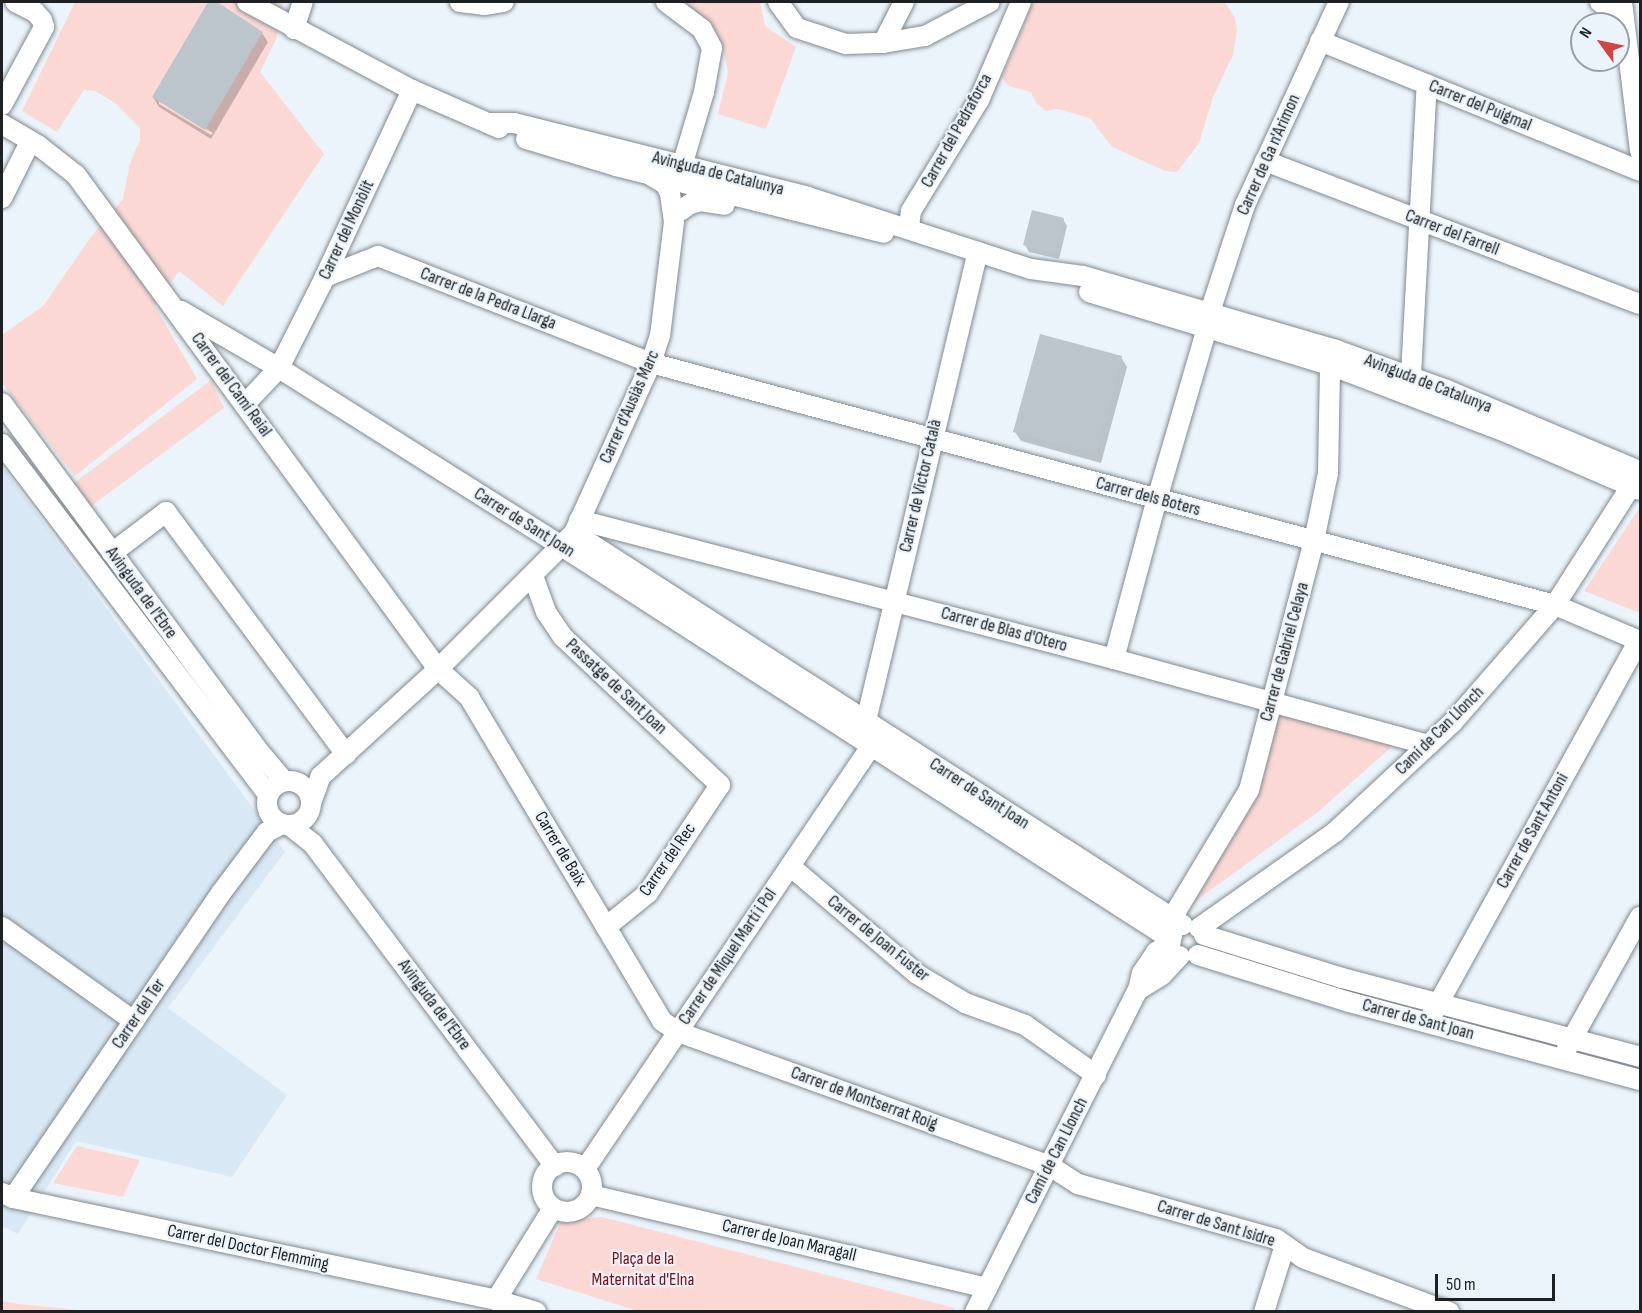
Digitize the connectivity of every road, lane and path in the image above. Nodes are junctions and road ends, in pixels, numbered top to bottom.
1 (15, 2) edge
2 (247, 2) edge
3 (303, 2) edge
4 (460, 2) edge
5 (504, 2) edge
6 (666, 2) edge
7 (778, 2) edge
8 (904, 2) edge
9 (990, 2) edge
10 (1021, 2) edge
11 (1338, 2) edge
12 (1600, 2) edge
13 (1623, 10) edge
14 (294, 29) junction
15 (1320, 41) junction
16 (883, 43) junction
17 (1427, 84) junction
18 (412, 90) junction
19 (2, 105) edge
20 (489, 123) junction
21 (2, 124) edge
22 (30, 142) junction
23 (1641, 151) edge
24 (1265, 161) junction
25 (1641, 171) edge
26 (682, 174) junction
27 (650, 175) junction
28 (2, 198) edge
29 (750, 200) junction
30 (812, 215) junction
31 (677, 216) junction
32 (1419, 221) junction
33 (909, 227) junction
34 (943, 241) junction
35 (978, 252) junction
36 (1031, 269) junction
37 (325, 277) junction
38 (1641, 303) edge
39 (173, 307) junction
40 (1209, 320) junction
41 (651, 363) junction
42 (1330, 365) junction
43 (279, 368) junction
44 (1411, 375) junction
45 (2, 403) edge
46 (245, 405) junction
47 (932, 439) junction
48 (2, 444) edge
49 (1638, 482) edge
50 (1157, 499) junction
51 (572, 533) junction
52 (1314, 541) junction
53 (112, 553) junction
54 (532, 576) junction
55 (894, 601) junction
56 (1555, 605) junction
57 (1640, 641) edge
58 (1114, 659) junction
59 (438, 669) junction
60 (1271, 704) junction
61 (866, 721) junction
62 (872, 745) junction
63 (1428, 746) junction
64 (346, 754) junction
65 (321, 776) junction
66 (290, 782) junction
67 (720, 785) joint
68 (268, 795) junction
69 (309, 810) junction
70 (277, 824) junction
71 (314, 844) junction
72 (790, 866) junction
73 (1641, 917) edge
74 (2, 927) edge
75 (606, 927) junction
76 (1185, 937) junction
77 (1438, 1004) junction
78 (134, 1021) junction
79 (1427, 1023) junction
80 (678, 1032) junction
81 (1572, 1039) junction
82 (1641, 1057) edge
83 (1560, 1059) junction
84 (1096, 1076) junction
85 (1641, 1080) edge
86 (555, 1166) junction
87 (1050, 1166) junction
88 (585, 1169) junction
89 (591, 1194) junction
90 (7, 1196) edge
91 (553, 1208) junction
92 (1285, 1245) junction
93 (987, 1288) junction
94 (496, 1300) junction
95 (537, 1311) edge
96 (975, 1311) edge
97 (1264, 1311) edge
98 (1449, 1311) edge

1 - 19 street
2 - 14 street, Avinguda de Catalunya
3 - 14 street
4 - 5 street
6 - 26 street
7 - 16 street
8 - 16 street
9 - 16 street
10 - 33 street, Carrer del Pedraforca
11 - 15 street, Carrer de Ga n'Arimon
12 - 13 street
13 - 23 street
14 - 18 street, Avinguda de Catalunya
15 - 17 street, Carrer del Puigmal
15 - 24 street, Carrer de Ga n'Arimon
17 - 25 street, Carrer del Puigmal
17 - 32 street
18 - 20 street, Avinguda de Catalunya
18 - 37 street, Carrer del Monòlit
20 - 26 street, Avinguda de Catalunya
20 - 27 street, Avinguda de Catalunya
21 - 22 street, Carrer del Camí Reial
22 - 28 street
22 - 39 street, Carrer del Camí Reial
24 - 32 street, Carrer del Farrell
24 - 40 street, Carrer de Ga n'Arimon
26 - 27 street, Avinguda de Catalunya
26 - 29 street, Avinguda de Catalunya
26 - 30 street
26 - 31 street
26 - 33 street, Avinguda de Catalunya
27 - 31 street
29 - 30 street, Avinguda de Catalunya
29 - 31 street
30 - 34 street, Avinguda de Catalunya
31 - 41 street, Carrer d'Ausiàs Marc
32 - 38 street, Carrer del Farrell
32 - 44 street
33 - 34 street, Avinguda de Catalunya
34 - 35 street, Avinguda de Catalunya
35 - 36 street, Avinguda de Catalunya
35 - 47 street, Carrer de Victor Català
36 - 40 street, Avinguda de Catalunya
36 - 40 street, Avinguda de Catalunya
37 - 41 street, Carrer de la Pedra Llarga
37 - 43 street, Carrer del Monòlit
39 - 43 street, Carrer de Sant Joan
39 - 46 street, Carrer del Camí Reial
40 - 42 street, Avinguda de Catalunya
40 - 44 street, Avinguda de Catalunya
40 - 50 street, Carrer de Ga n'Arimon
41 - 47 street, Carrer dels Boters
41 - 51 street, Carrer d'Ausiàs Marc
42 - 49 street, Avinguda de Catalunya
42 - 52 street, Carrer de Gabriel Celaya
43 - 46 street, Carrer del Monòlit
43 - 51 street, Carrer de Sant Joan
44 - 49 street, Avinguda de Catalunya
45 - 53 street, Avinguda de l'Ebre
46 - 59 street, Carrer del Camí Reial
47 - 50 street, Carrer dels Boters
47 - 55 street, Carrer de Victor Català
48 - 68 street, Avinguda de l'Ebre
49 - 56 street, Camí de Can Llonch
50 - 52 street, Carrer dels Boters
50 - 58 street, Carrer de Ga n'Arimon
51 - 54 street
51 - 55 street, Carrer de Blas d'Otero
51 - 61 street, Carrer de Sant Joan
51 - 62 street, Carrer de Sant Joan
52 - 56 street, Carrer dels Boters
52 - 60 street, Carrer de Gabriel Celaya
53 - 64 street
53 - 66 street, Avinguda de l'Ebre
54 - 59 street
54 - 67 street, Passatge de Sant Joan
55 - 58 street, Carrer de Blas d'Otero
55 - 61 street, Carrer de Victor Català
56 - 57 street, Carrer dels Boters
56 - 63 street, Camí de Can Llonch
57 - 77 street, Carrer de Sant Antoni
58 - 60 street, Carrer de Blas d'Otero
59 - 64 street
59 - 75 street, Carrer de Baix
60 - 63 street, Carrer de Blas d'Otero
60 - 76 street, Carrer de Gabriel Celaya
61 - 62 street
61 - 76 street, Carrer de Sant Joan
62 - 72 street, Carrer de Miquel Martí i Pol
62 - 76 street, Carrer de Sant Joan
63 - 76 street, Camí de Can Llonch
64 - 65 street
65 - 66 street
65 - 69 street
66 - 68 street
66 - 69 street, Avinguda de l'Ebre
67 - 75 street, Carrer del Rec
68 - 70 street
69 - 70 street
69 - 71 street, Avinguda de l'Ebre
70 - 71 street, Avinguda de l'Ebre
70 - 78 street, Carrer del Ter
71 - 86 street, Avinguda de l'Ebre
72 - 80 street, Carrer de Miquel Martí i Pol
72 - 84 street, Carrer de Joan Fuster
73 - 81 street
74 - 78 street
75 - 80 street, Carrer de Baix
76 - 77 street, Carrer de Sant Joan
76 - 79 street, Carrer de Sant Joan
76 - 84 street, Camí de Can Llonch
77 - 79 street, Carrer de Sant Antoni
77 - 81 street, Carrer de Sant Joan
78 - 90 street, Carrer del Ter
79 - 83 street, Carrer de Sant Joan
80 - 87 street, Carrer de Montserrat Roig
80 - 88 street, Carrer de Miquel Martí i Pol
81 - 82 street, Carrer de Sant Joan
81 - 83 street
83 - 85 street, Carrer de Sant Joan
84 - 87 street, Camí de Can Llonch
86 - 88 street
86 - 91 street
87 - 92 street, Carrer de Sant Isidre
87 - 93 street, Camí de Can Llonch
88 - 89 street
89 - 91 street
89 - 93 street, Carrer de Joan Maragall
90 - 94 street, Carrer del Doctor Flemming
91 - 94 street
92 - 97 street
92 - 98 street, Carrer de Sant Isidre
93 - 96 street, Camí de Can Llonch
94 - 95 street, Carrer del Doctor Flemming

